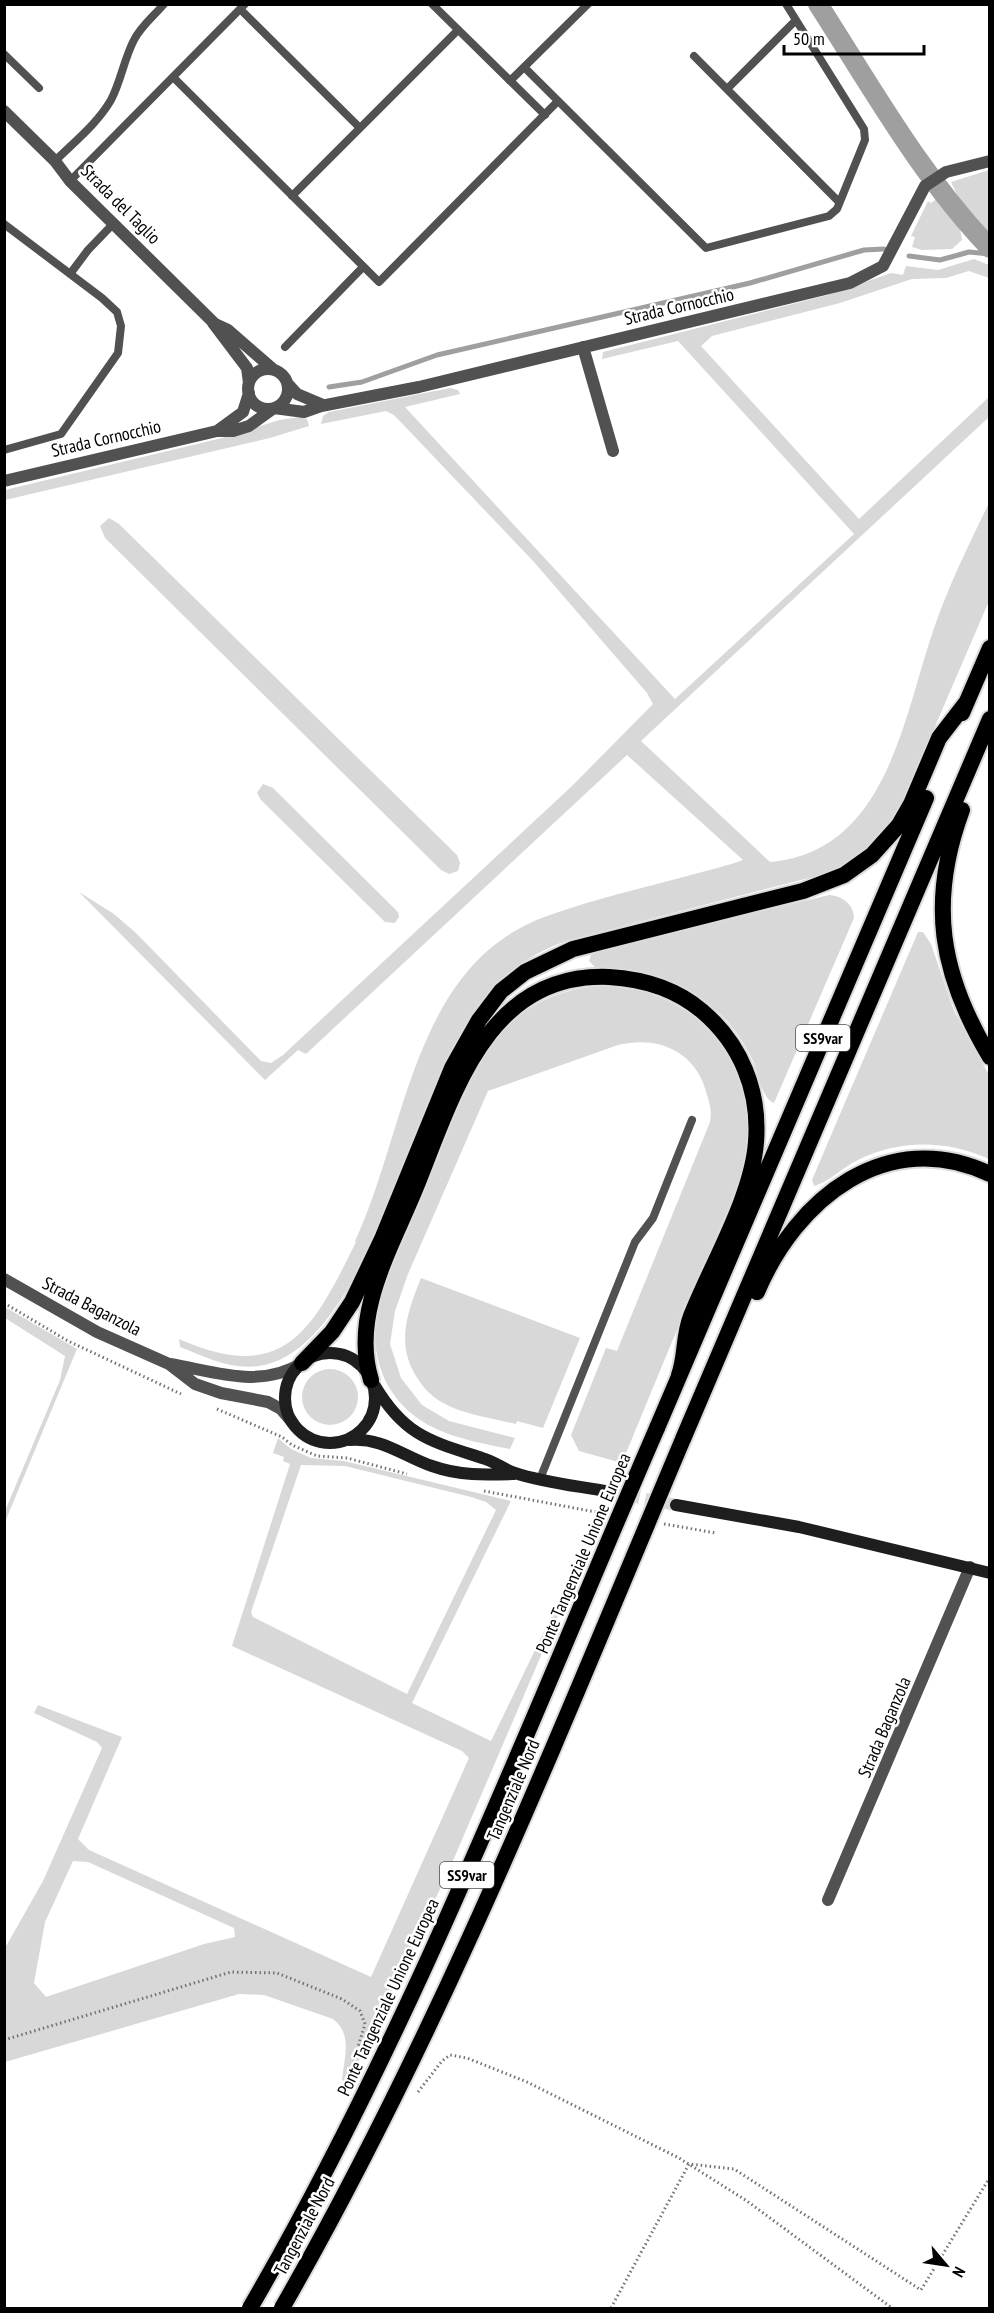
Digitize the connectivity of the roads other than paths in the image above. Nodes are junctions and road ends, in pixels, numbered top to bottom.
1 (164, 4) edge
2 (432, 4) edge
3 (588, 4) edge
4 (786, 4) edge
5 (243, 7) edge
6 (796, 20) junction
7 (458, 30) junction
8 (4, 54) edge
9 (694, 56) dead end
10 (524, 68) junction
11 (173, 77) junction
12 (510, 81) junction
13 (39, 88) dead end
14 (726, 89) junction
15 (558, 101) junction
16 (4, 111) edge
17 (544, 115) junction
18 (360, 128) junction
19 (55, 161) junction
20 (990, 161) edge
21 (70, 181) junction
22 (292, 196) junction
23 (839, 202) junction
24 (4, 224) edge
25 (114, 224) junction
26 (363, 267) junction
27 (70, 274) junction
28 (213, 322) junction
29 (285, 347) dead end
30 (583, 347) junction
31 (274, 370) junction
32 (287, 383) junction
33 (249, 390) junction
34 (323, 405) junction
35 (274, 408) junction
36 (217, 430) junction
37 (4, 450) edge
38 (613, 451) dead end
39 (4, 481) edge
40 (990, 648) edge
41 (966, 703) junction
42 (990, 720) edge
43 (990, 743) edge
44 (990, 1057) edge
45 (692, 1120) dead end
46 (990, 1174) edge
47 (4, 1279) edge
48 (165, 1362) junction
49 (302, 1362) junction
50 (679, 1375) junction
51 (372, 1380) junction
52 (692, 1417) junction
53 (293, 1423) junction
54 (345, 1441) junction
55 (520, 1475) junction
56 (540, 1479) junction
57 (610, 1492) tunnel mouth
58 (676, 1505) tunnel mouth
59 (990, 1561) edge
60 (970, 1567) junction
61 (990, 1573) edge
62 (828, 1900) dead end
63 (250, 2308) edge
64 (282, 2308) edge

1 - 19 lane
2 - 7 lane
3 - 10 lane
4 - 6 lane
5 - 11 lane
5 - 18 lane
6 - 14 lane
6 - 23 lane
7 - 12 lane
7 - 18 lane
8 - 13 lane
9 - 14 lane
10 - 12 lane
10 - 15 lane
11 - 21 lane
11 - 22 lane
12 - 17 lane
14 - 23 lane
15 - 17 lane
15 - 23 lane
16 - 19 street, Strada del Taglio
17 - 26 lane
18 - 22 lane
19 - 21 street, Strada del Taglio
20 - 30 street, Strada Cornocchio
21 - 25 street, Strada del Taglio
22 - 26 lane
24 - 27 lane
25 - 27 lane
25 - 28 street, Strada del Taglio
26 - 29 lane
27 - 37 lane
28 - 31 street, Strada del Taglio
28 - 33 street, Strada del Taglio
30 - 34 street, Strada Cornocchio
30 - 38 street
31 - 32 street
31 - 33 street, Strada Cornocchio
32 - 34 street
32 - 35 street, Strada Cornocchio
33 - 35 street, Strada Cornocchio
33 - 36 street, Strada Cornocchio
34 - 35 street, Strada Cornocchio
35 - 36 street, Strada Cornocchio
36 - 39 street, Strada Cornocchio
40 - 41 highway, SS9var
41 - 49 highway
41 - 50 highway, SS9var
42 - 52 highway, SS9var
43 - 44 highway
45 - 56 lane
46 - 52 highway
47 - 48 street, Strada Baganzola
48 - 49 street, Strada Baganzola
48 - 53 street, Strada Baganzola
49 - 51 main road, Strada Baganzola
49 - 53 main road
50 - 51 highway
50 - 63 highway, Ponte Tangenziale Unione Europea / SS9var, bridge
51 - 54 main road
51 - 55 main road, Strada Baganzola
52 - 64 highway, Tangenziale Nord / SS9var, bridge
53 - 54 main road, Strada Baganzola
54 - 55 main road, Strada Baganzola
55 - 56 main road, Strada Baganzola
56 - 57 main road, Strada Baganzola
58 - 60 main road
59 - 60 main road
60 - 61 main road
60 - 62 street, Strada Baganzola

